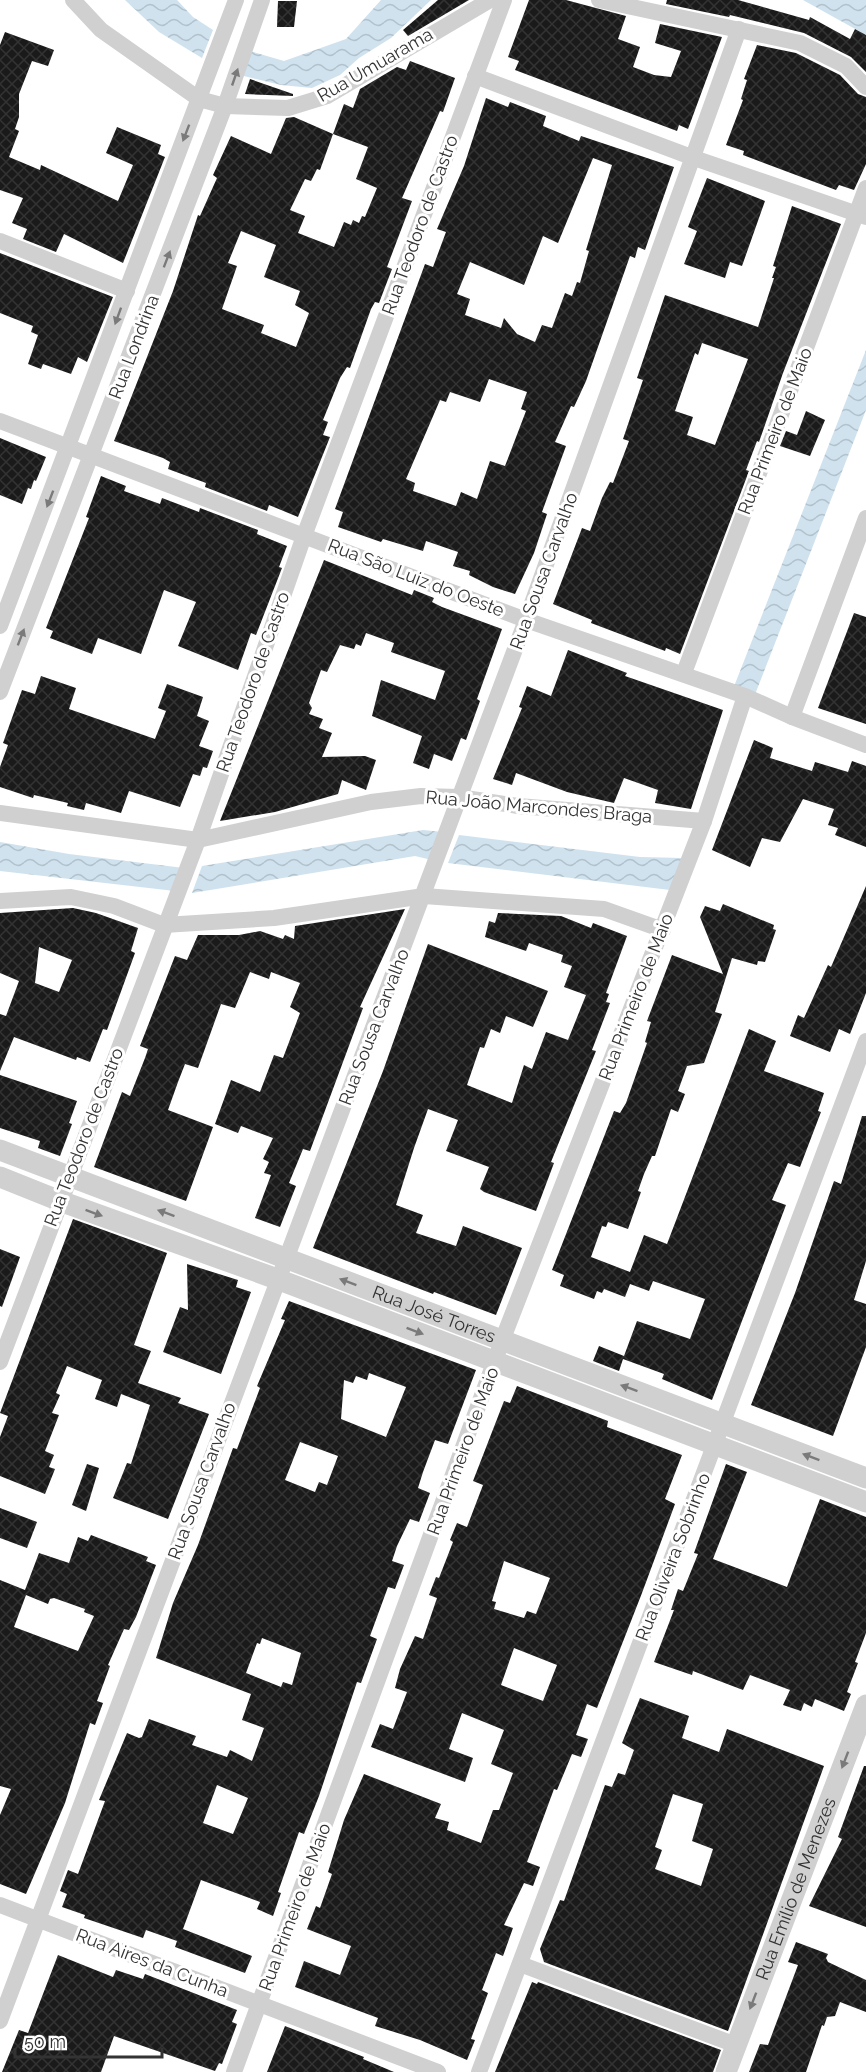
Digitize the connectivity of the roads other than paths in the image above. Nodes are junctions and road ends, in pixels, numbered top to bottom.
1 (74, 0) edge
2 (236, 0) edge
3 (262, 0) edge
4 (490, 0) edge
5 (504, 0) edge
6 (599, 0) edge
7 (739, 29) junction
8 (475, 76) junction
9 (866, 87) edge
10 (198, 99) junction
11 (225, 106) junction
12 (694, 158) junction
13 (866, 188) edge
14 (862, 215) edge
15 (0, 240) edge
16 (127, 291) junction
17 (0, 421) edge
18 (69, 448) junction
19 (92, 456) junction
20 (866, 518) edge
21 (304, 536) junction
22 (526, 620) junction
23 (0, 626) edge
24 (684, 673) junction
25 (0, 692) edge
26 (745, 696) junction
27 (792, 717) junction
28 (866, 745) edge
29 (459, 797) junction
30 (0, 813) edge
31 (704, 820) junction
32 (198, 840) junction
33 (424, 896) junction
34 (0, 902) edge
35 (164, 925) junction
36 (663, 930) junction
37 (866, 1041) edge
38 (0, 1150) edge
39 (68, 1176) junction
40 (0, 1177) edge
41 (60, 1201) junction
42 (286, 1258) junction
43 (277, 1279) junction
44 (499, 1351) junction
45 (0, 1362) edge
46 (723, 1423) junction
47 (715, 1444) junction
48 (866, 1478) edge
49 (866, 1502) edge
50 (866, 1705) edge
51 (0, 1905) edge
52 (38, 1920) junction
53 (520, 1964) junction
54 (259, 2003) junction
55 (0, 2021) edge
56 (736, 2045) junction
57 (234, 2072) edge
58 (438, 2072) edge
59 (479, 2072) edge
60 (726, 2072) edge

1 - 10 street, Rua Umuarama
2 - 10 street, Rua Londrina
11 -> 3 street, Rua Londrina
4 - 11 street, Rua Umuarama
5 - 8 street, Rua Teodoro de Castro
6 - 7 street
7 - 9 street
7 - 12 street, Rua Sousa Carvalho
8 - 12 street
8 - 21 street, Rua Teodoro de Castro
10 - 11 street, Rua Umuarama
10 -> 16 street, Rua Londrina
19 -> 11 street, Rua Londrina
12 - 14 street
12 - 22 street, Rua Sousa Carvalho
13 - 14 street, Rua Primeiro de Maio
14 - 24 street, Rua Primeiro de Maio
15 - 16 street
16 -> 18 street, Rua Londrina
17 - 18 street, Rua São Luiz do Oeste
18 - 19 street, Rua São Luiz do Oeste
18 -> 23 street, Rua Londrina
19 - 21 street, Rua São Luiz do Oeste
25 -> 19 street, Rua Londrina
20 - 27 street
21 - 22 street, Rua São Luiz do Oeste
21 - 32 street, Rua Teodoro de Castro
22 - 24 street, Rua São Luiz do Oeste
22 - 29 street, Rua Sousa Carvalho
24 - 26 street, Rua São Luiz do Oeste
26 - 27 street, Rua São Luiz do Oeste
26 - 31 street, Rua Primeiro de Maio
27 - 28 street, Rua São Luiz do Oeste
29 - 31 street, Rua João Marcondes Braga
29 - 32 street, Rua João Marcondes Braga
29 - 33 street, Rua Sousa Carvalho
30 - 32 street
31 - 36 street, Rua Primeiro de Maio
32 - 35 street, Rua Teodoro de Castro
33 - 35 street
33 - 36 street
33 - 42 street, Rua Sousa Carvalho
34 - 35 street
35 - 39 street, Rua Teodoro de Castro
36 - 44 street, Rua Primeiro de Maio
37 - 46 street, Rua Oliveira Sobrinho
38 - 39 street, Rua José Torres
39 - 41 street, Rua Teodoro de Castro
42 -> 39 street, Rua José Torres
40 - 41 street, Rua José Torres
41 -> 43 street, Rua José Torres
41 - 45 street, Rua Teodoro de Castro
42 - 43 street, Rua Sousa Carvalho
44 -> 42 street, Rua José Torres
43 -> 44 street, Rua José Torres
43 - 52 street, Rua Sousa Carvalho
46 -> 44 street, Rua José Torres
44 - 47 street, Rua José Torres
44 - 54 street, Rua Primeiro de Maio
46 - 47 street, Rua Oliveira Sobrinho
48 -> 46 street, Rua José Torres
47 - 49 street, Rua José Torres
47 - 53 street, Rua Oliveira Sobrinho
50 -> 56 street, Rua Emílio de Menezes
51 - 52 street, Rua Aires da Cunha
52 - 54 street, Rua Aires da Cunha
52 - 55 street, Rua Sousa Carvalho
53 - 56 street
53 - 59 street, Rua Oliveira Sobrinho
54 - 57 street, Rua Primeiro de Maio
54 - 58 street, Rua Aires da Cunha
56 - 60 street, Rua Emílio de Menezes

